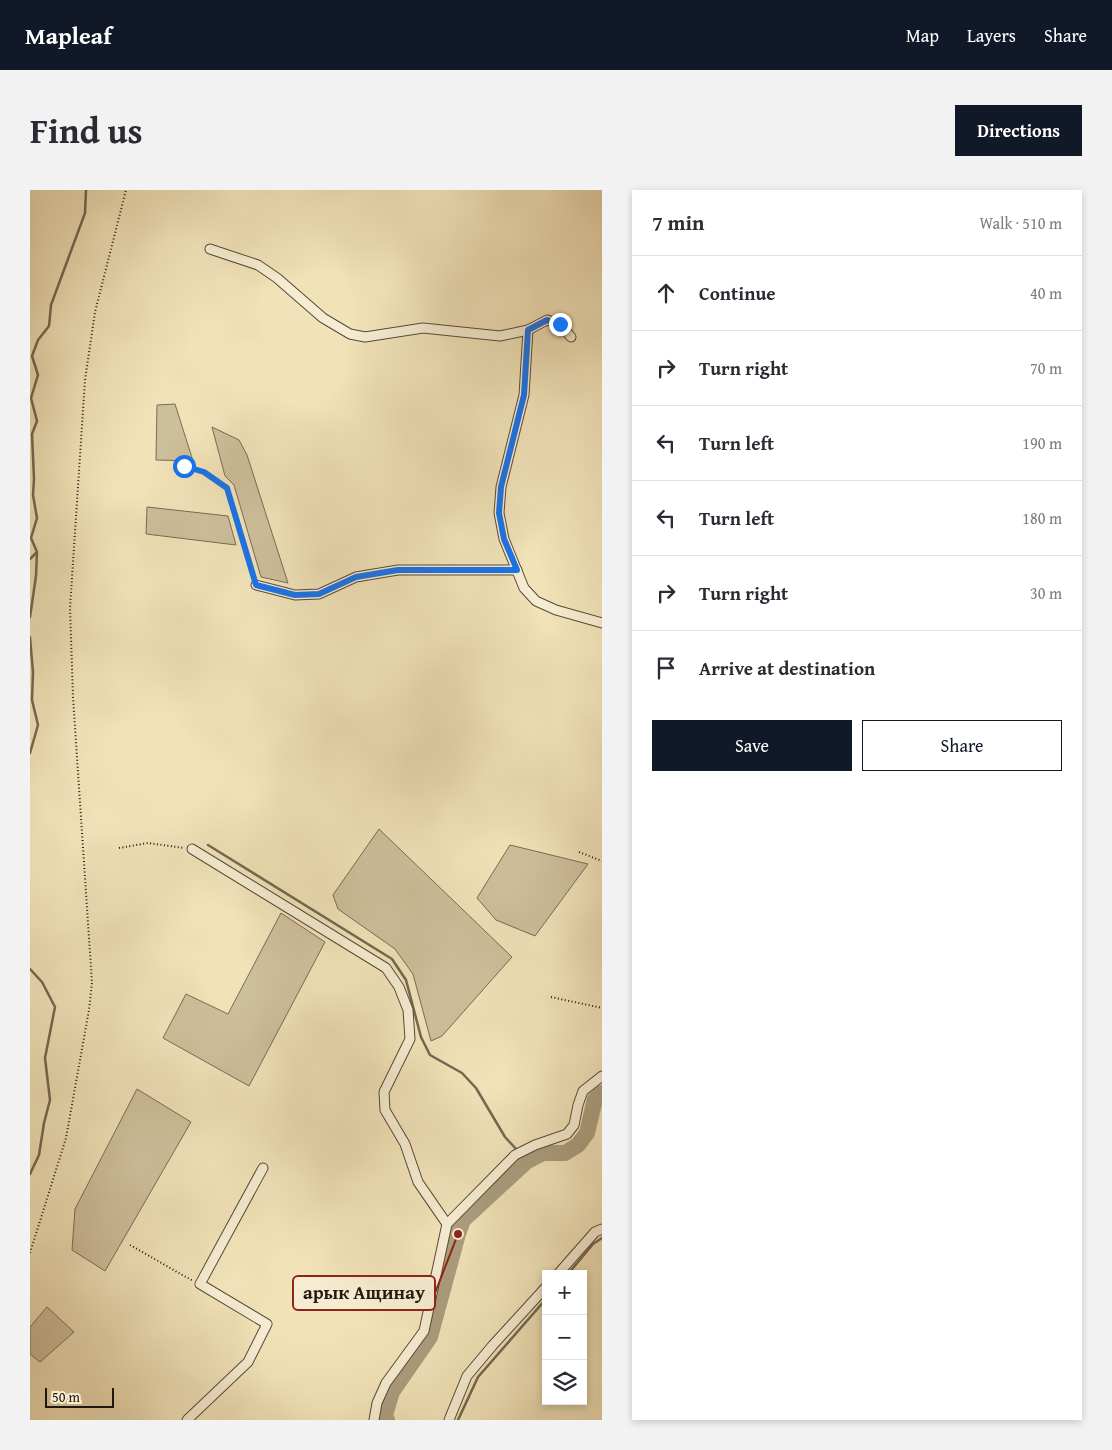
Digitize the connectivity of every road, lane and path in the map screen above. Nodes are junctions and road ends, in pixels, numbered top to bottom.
1 (126, 190) edge
2 (210, 249) dead end
3 (528, 330) junction
4 (571, 337) dead end
5 (184, 466) dead end
6 (517, 570) junction
7 (256, 585) joint
8 (602, 623) edge
9 (119, 848) dead end
10 (192, 850) joint
11 (579, 852) dead end
12 (602, 861) edge
13 (550, 997) dead end
14 (602, 1008) edge
15 (602, 1076) edge
16 (263, 1168) dead end
17 (447, 1224) junction
18 (602, 1229) edge
19 (130, 1245) dead end
20 (30, 1253) edge
21 (562, 1270) edge
22 (200, 1284) junction
23 (542, 1291) edge
24 (187, 1420) edge
25 (374, 1420) edge
26 (449, 1420) edge

1 - 20 path
2 - 3 street
3 - 4 street
3 - 6 street
5 - 7 path
6 - 7 street
6 - 8 street
9 - 10 path
10 - 17 street
11 - 12 path
13 - 14 path
15 - 17 street
16 - 22 street
17 - 25 street
18 - 21 street
19 - 22 path
22 - 24 street
23 - 26 street

